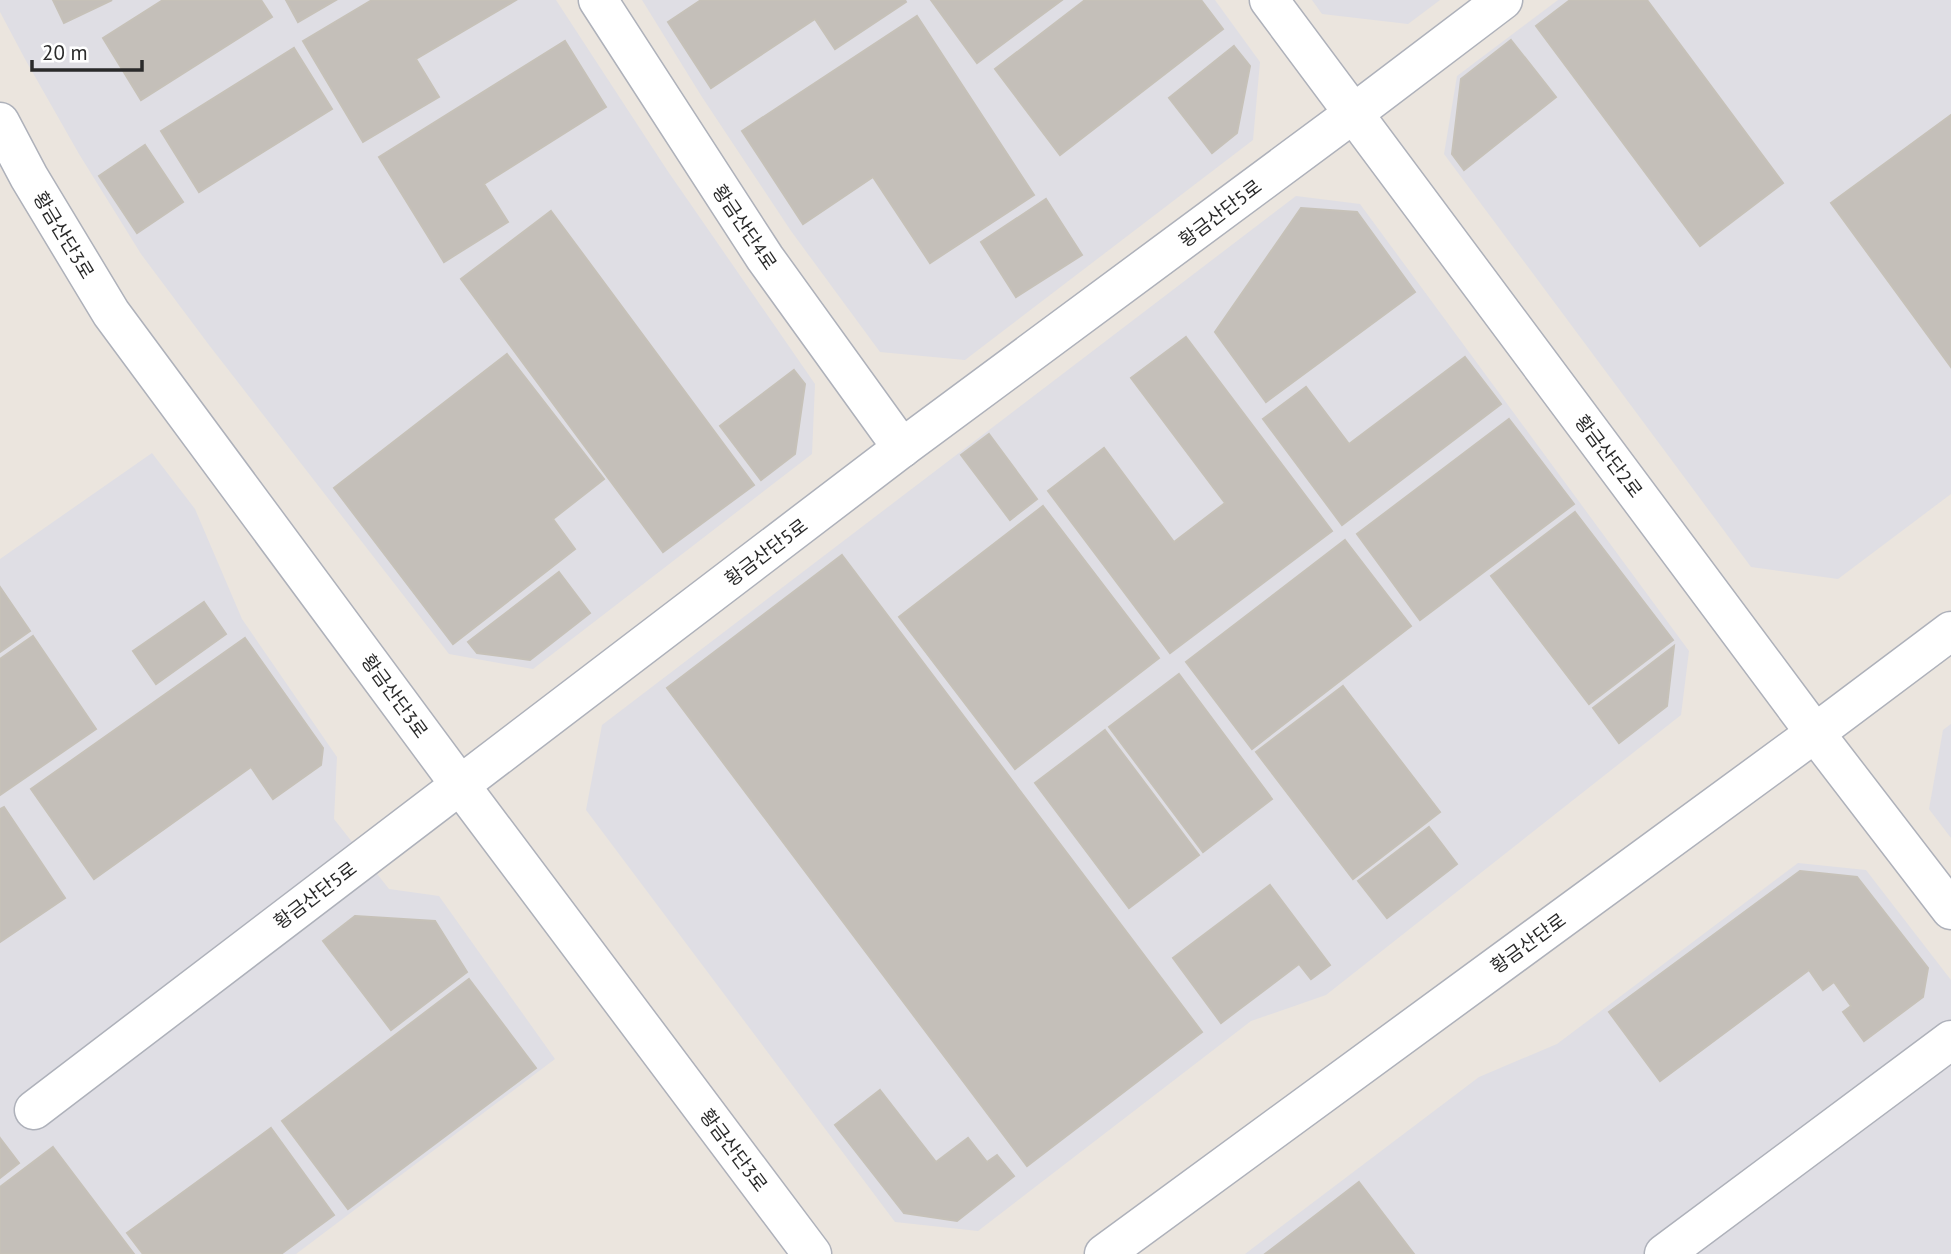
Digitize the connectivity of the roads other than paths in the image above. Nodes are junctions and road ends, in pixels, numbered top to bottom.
1 (598, 0) edge
2 (1269, 0) edge
3 (1503, 0) edge
4 (1354, 113) junction
5 (0, 122) edge
6 (902, 448) junction
7 (1951, 631) edge
8 (1815, 733) junction
9 (460, 785) junction
10 (1951, 910) edge
11 (1951, 1040) edge
12 (34, 1110) dead end
13 (812, 1254) edge
14 (1104, 1254) edge
15 (1664, 1254) edge

1 - 6 street, 황금산단4로
2 - 4 street, 황금산단2로
3 - 4 street, 황금산단5로
4 - 6 street, 황금산단5로
4 - 8 street, 황금산단2로
5 - 9 street, 황금산단3로
6 - 9 street, 황금산단5로
7 - 8 street, 황금산단로
8 - 10 street, 황금산단2로
8 - 14 street, 황금산단로
9 - 12 street, 황금산단5로
9 - 13 street, 황금산단3로
11 - 15 street

